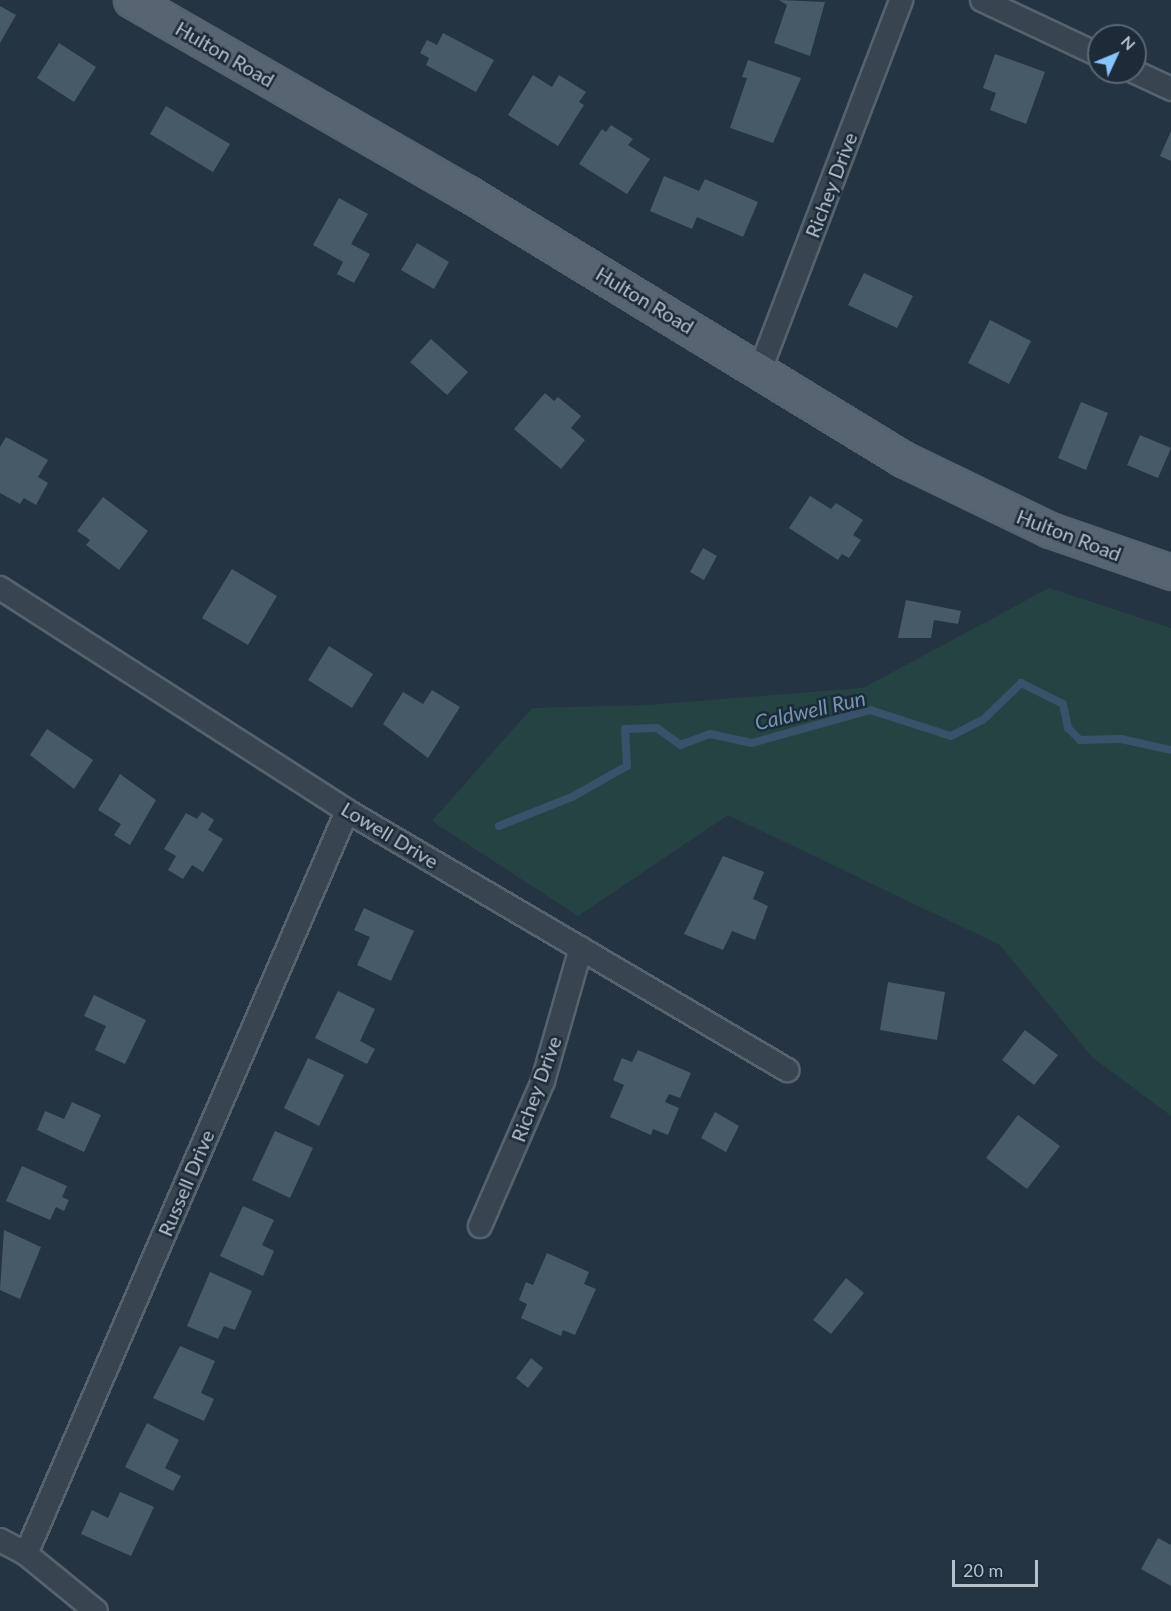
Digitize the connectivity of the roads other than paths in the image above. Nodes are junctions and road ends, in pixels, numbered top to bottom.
1 (131, 0) edge
2 (901, 0) edge
3 (982, 0) edge
4 (1087, 49) edge
5 (1147, 78) edge
6 (1171, 89) edge
7 (760, 370) junction
8 (1171, 572) edge
9 (0, 588) edge
10 (347, 811) junction
11 (581, 948) junction
12 (787, 1070) dead end
13 (480, 1226) dead end
14 (0, 1540) edge
15 (26, 1554) junction
16 (96, 1611) edge

1 - 7 main road, Hulton Road
2 - 7 street, Richey Drive
3 - 4 street
5 - 6 street
7 - 8 main road, Hulton Road
9 - 10 street, Lowell Drive
10 - 11 street, Lowell Drive
10 - 15 street, Russell Drive
11 - 12 street, Lowell Drive
11 - 13 street, Richey Drive
14 - 15 street
15 - 16 street

